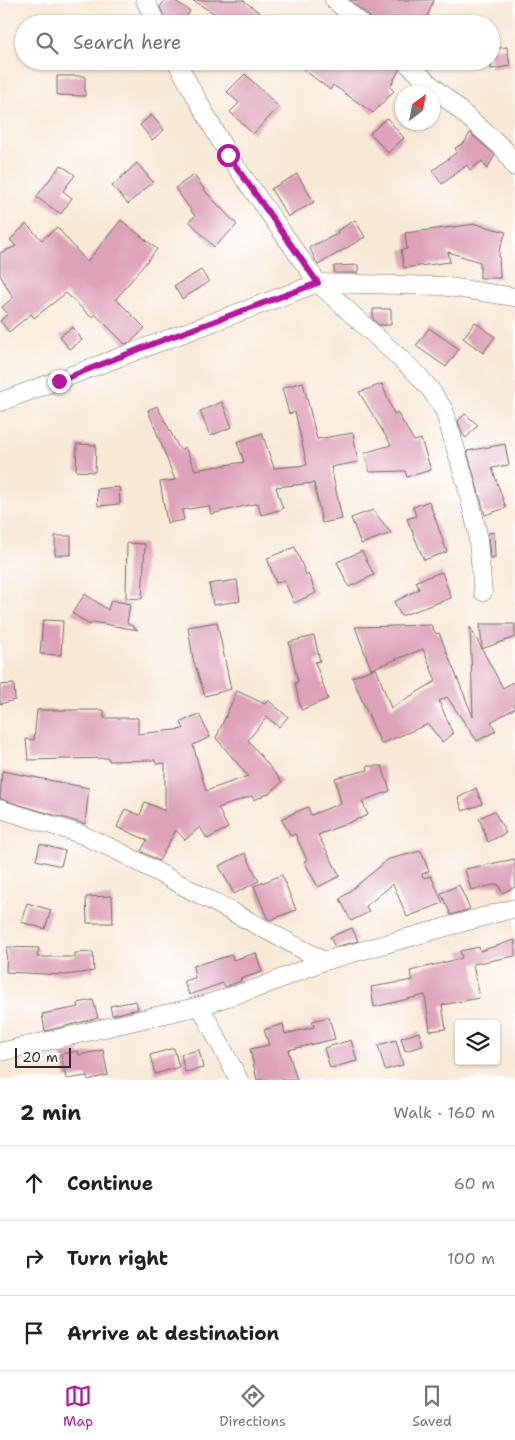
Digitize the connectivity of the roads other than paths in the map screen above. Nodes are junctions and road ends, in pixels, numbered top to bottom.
1 (145, 0) edge
2 (334, 0) edge
3 (152, 15) edge
4 (352, 15) edge
5 (181, 70) edge
6 (415, 70) edge
7 (510, 151) edge
8 (515, 167) edge
9 (318, 283) junction
10 (515, 297) edge
11 (0, 402) edge
12 (483, 592) dead end
13 (0, 810) edge
14 (515, 908) edge
15 (324, 961) junction
16 (200, 1006) junction
17 (0, 1052) edge
18 (239, 1080) edge

1 - 3 street
2 - 4 street
5 - 9 street
6 - 7 street
7 - 8 street
9 - 10 street
9 - 11 street
9 - 12 street
13 - 15 street
14 - 15 street
15 - 16 street
16 - 17 street
16 - 18 street

